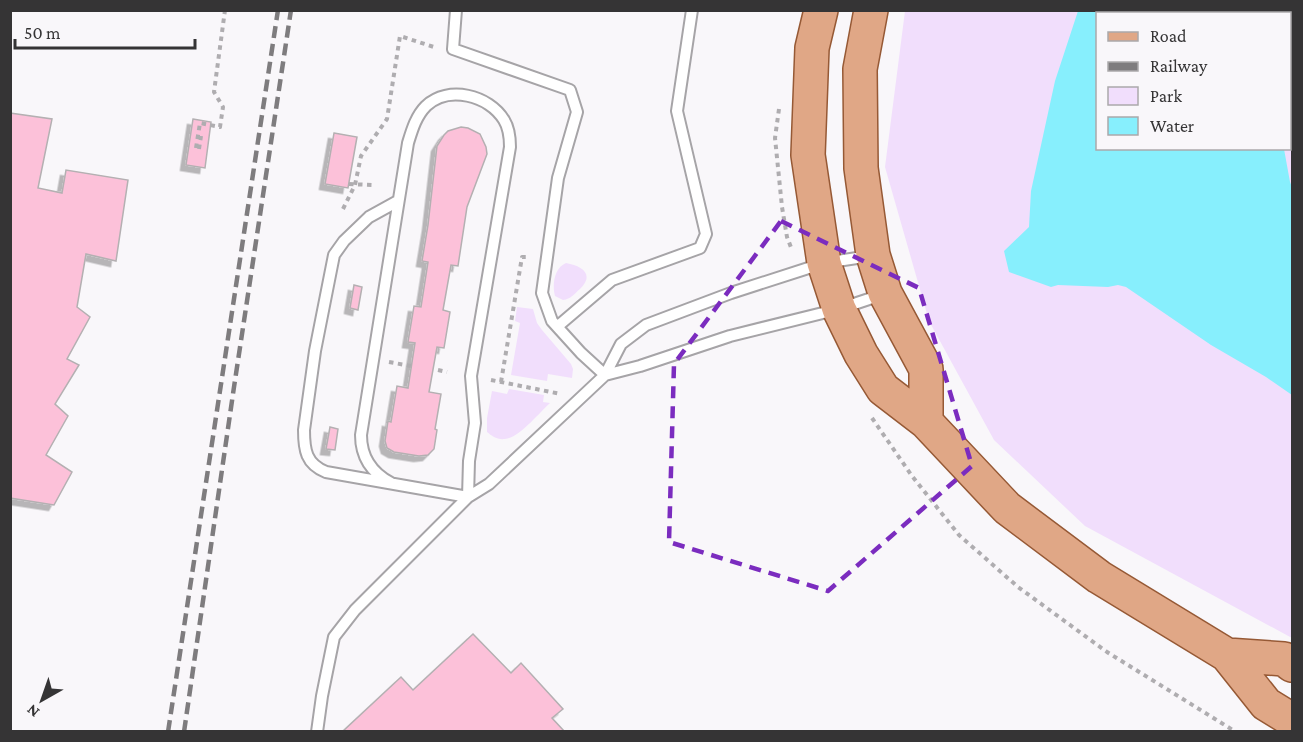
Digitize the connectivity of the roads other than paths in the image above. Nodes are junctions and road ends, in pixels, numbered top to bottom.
1 (456, 10) edge
2 (692, 10) edge
3 (821, 10) edge
4 (871, 10) edge
5 (398, 201) junction
6 (873, 255) junction
7 (824, 263) junction
8 (885, 293) junction
9 (839, 309) junction
10 (558, 326) junction
11 (605, 375) junction
12 (926, 422) junction
13 (391, 483) junction
14 (468, 497) junction
15 (1227, 655) junction
16 (1293, 665) edge
17 (1293, 720) edge
18 (317, 732) edge

1 - 10 lane
2 - 10 lane
3 - 7 main road
4 - 6 main road
5 - 13 lane
5 - 13 lane
5 - 14 lane
6 - 7 lane
6 - 8 main road
7 - 9 main road
7 - 11 lane
8 - 9 lane
8 - 12 main road
9 - 11 lane
9 - 12 main road
10 - 11 lane
11 - 14 lane
12 - 15 main road
13 - 14 lane
14 - 18 lane
15 - 16 main road
15 - 17 main road

